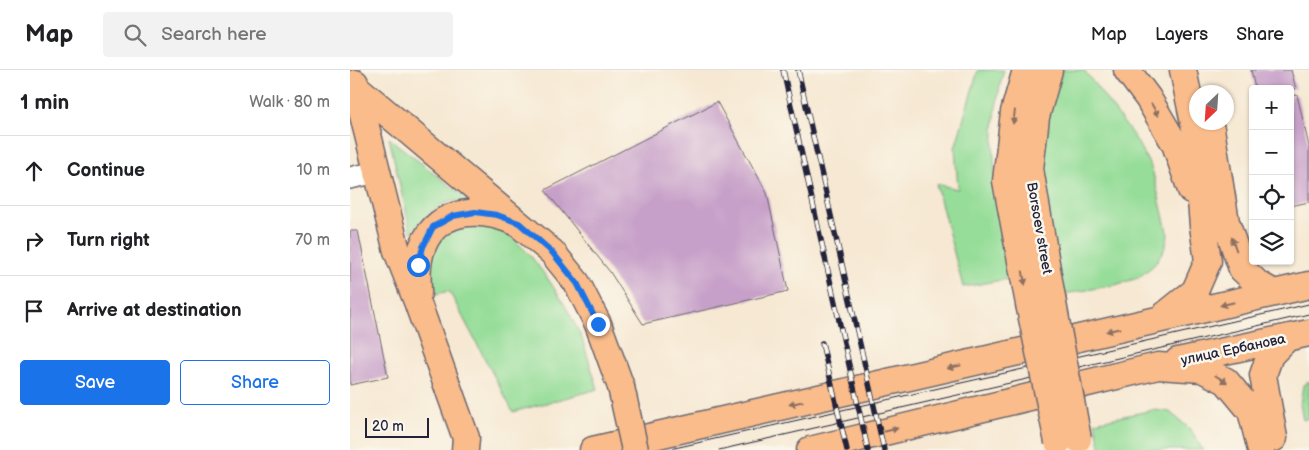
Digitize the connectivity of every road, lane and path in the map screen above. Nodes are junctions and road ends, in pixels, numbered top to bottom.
1 (1026, 70) edge
2 (1049, 70) edge
3 (1127, 70) edge
4 (1183, 70) edge
5 (1200, 70) edge
6 (354, 78) edge
7 (1203, 85) edge
8 (1211, 130) edge
9 (377, 172) junction
10 (350, 178) edge
11 (519, 223) junction
12 (1203, 226) junction
13 (1309, 285) edge
14 (1274, 293) junction
15 (1041, 301) junction
16 (418, 304) junction
17 (1160, 319) junction
18 (1298, 336) edge
19 (1158, 366) junction
20 (1069, 445) edge
21 (472, 446) edge
22 (593, 450) edge
23 (635, 450) edge
24 (810, 450) edge
25 (1260, 450) edge
26 (1276, 450) edge

1 -> 15 main road
2 - 15 main road, Borsoev street
3 -> 12 main road
4 - 12 main road
5 - 7 main road
6 - 9 main road
6 - 11 main road
14 -> 8 main road
9 - 10 lane
9 - 16 main road
11 - 16 main road
11 - 23 main road, bridge
12 - 17 main road
13 - 14 main road
14 -> 17 main road
15 - 20 main road, bridge
16 - 21 main road
17 -> 22 main road
18 - 19 main road, улица Ербанова
18 - 26 main road
24 -> 19 main road
19 -> 25 main road

